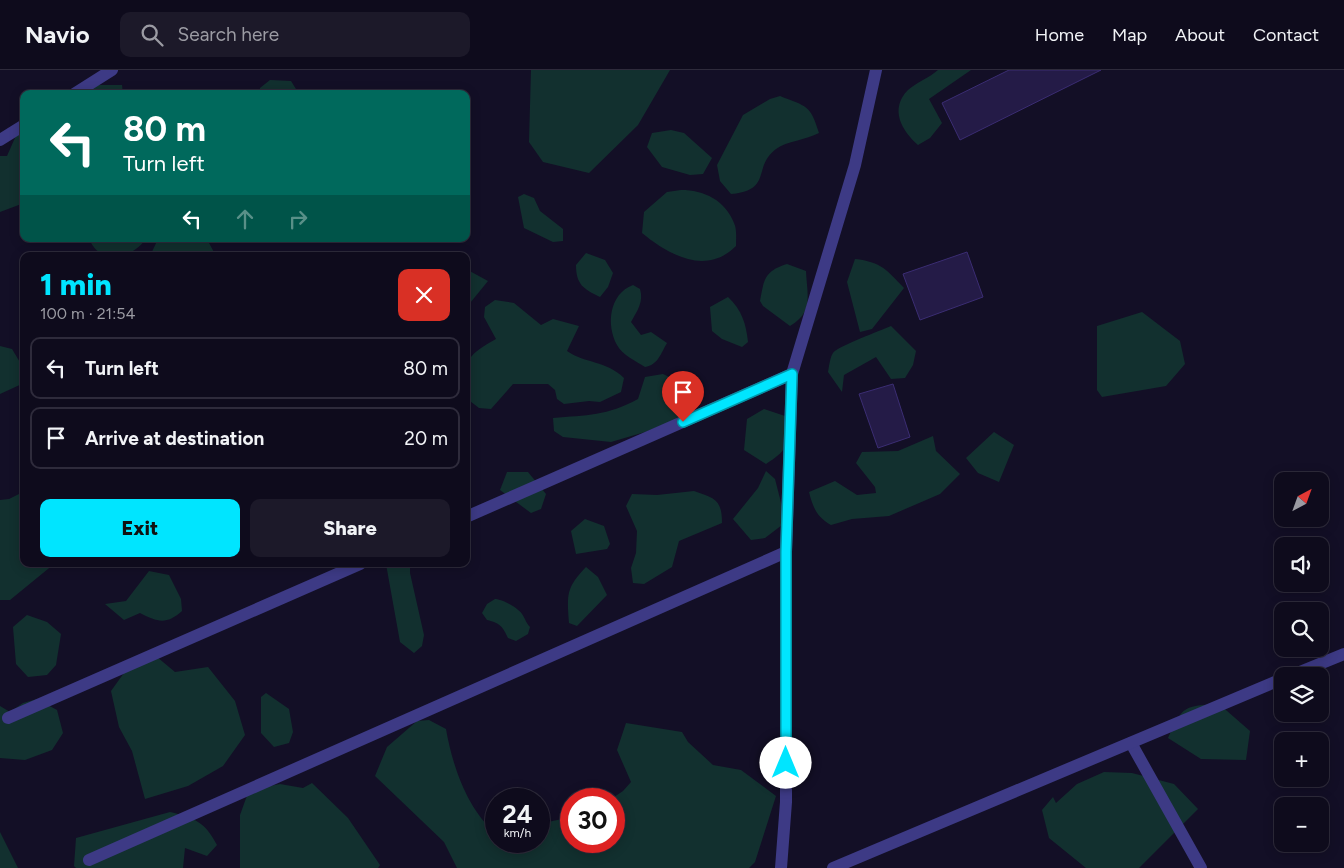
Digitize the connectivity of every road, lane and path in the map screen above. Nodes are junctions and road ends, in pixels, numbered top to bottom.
1 (112, 70) edge
2 (876, 70) edge
3 (80, 90) edge
4 (20, 128) edge
5 (0, 140) edge
6 (792, 374) junction
7 (470, 515) edge
8 (786, 552) junction
9 (353, 567) edge
10 (1344, 654) edge
11 (1312, 667) edge
12 (1274, 683) edge
13 (8, 718) dead end
14 (1131, 743) junction
15 (89, 860) dead end
16 (782, 868) edge
17 (833, 868) edge
18 (1201, 868) edge

1 - 3 street
2 - 6 street
4 - 5 street
6 - 7 street
6 - 8 street
8 - 15 street
8 - 16 street
9 - 13 street
10 - 11 street
12 - 14 street
14 - 17 street
14 - 18 street

